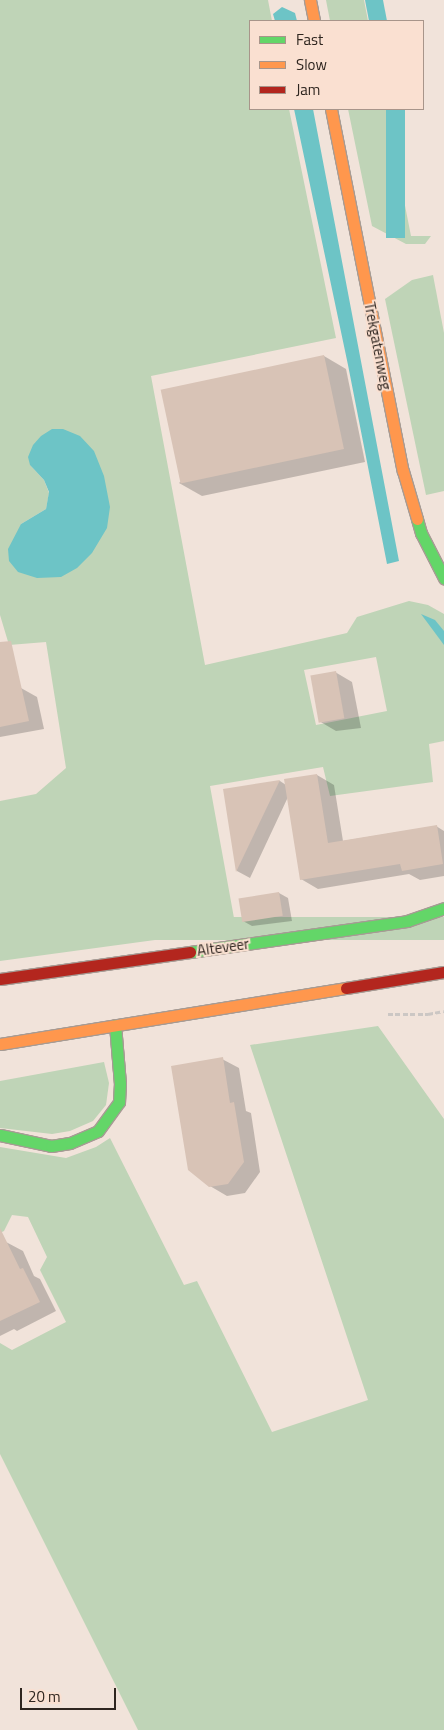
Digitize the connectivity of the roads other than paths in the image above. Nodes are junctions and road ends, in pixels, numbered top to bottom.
1 (310, 0) edge
2 (314, 20) edge
3 (332, 110) edge
4 (444, 578) edge
5 (444, 908) edge
6 (444, 972) edge
7 (0, 980) edge
8 (114, 1026) junction
9 (0, 1044) edge
10 (0, 1136) edge

1 - 2 street
3 - 4 street, Trekgatenweg
5 - 7 street, Alteveer
6 - 8 street
8 - 9 street
8 - 10 street

